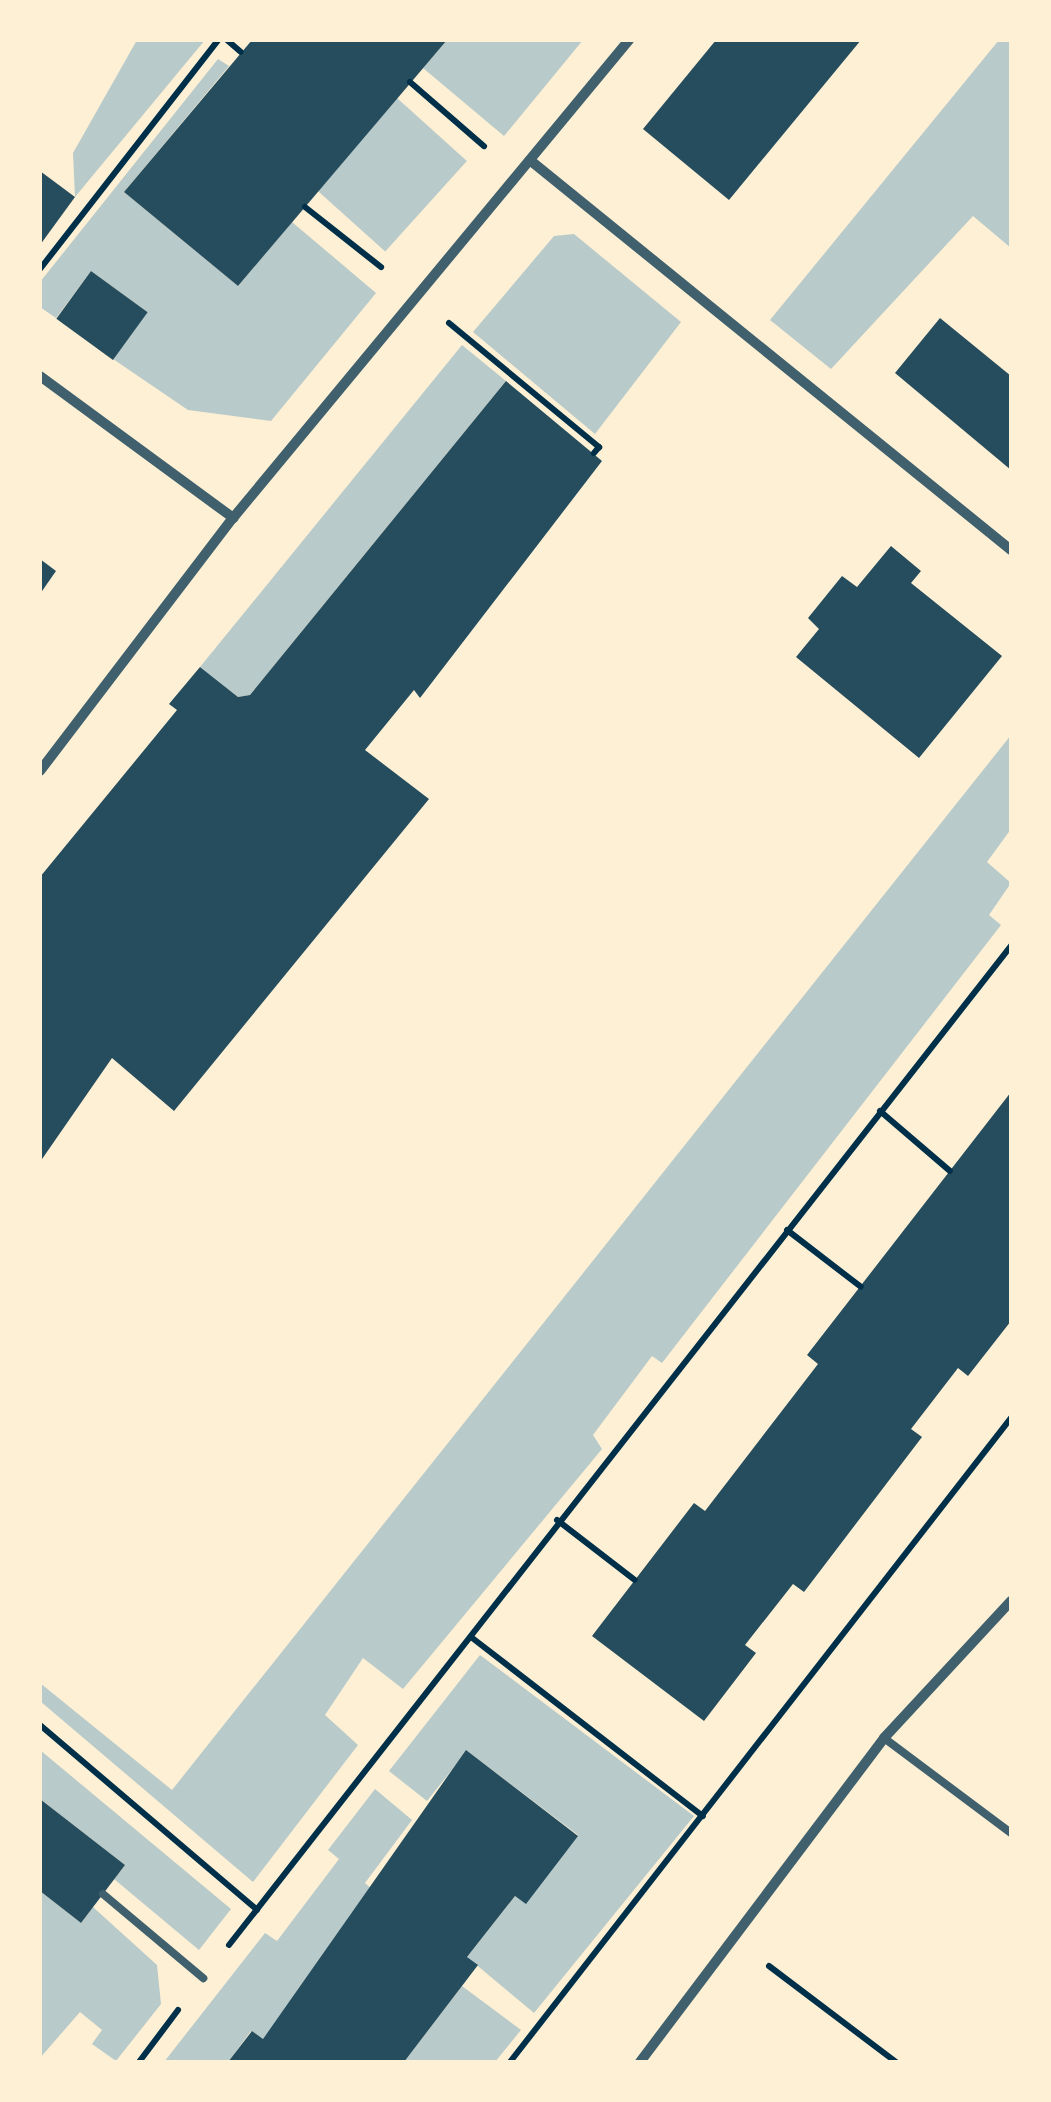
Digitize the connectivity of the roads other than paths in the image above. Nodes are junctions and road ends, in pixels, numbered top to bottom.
1 (629, 40) edge
2 (531, 162) junction
3 (40, 376) edge
4 (234, 518) junction
5 (1011, 550) edge
6 (40, 771) edge
7 (1011, 1602) edge
8 (884, 1738) junction
9 (1011, 1833) edge
10 (103, 1894) dead end
11 (203, 1978) road end
12 (640, 2062) edge

1 - 2 street
2 - 4 street
2 - 5 street
3 - 4 street
4 - 6 street
7 - 8 street
8 - 9 lane
8 - 12 street
10 - 11 lane

